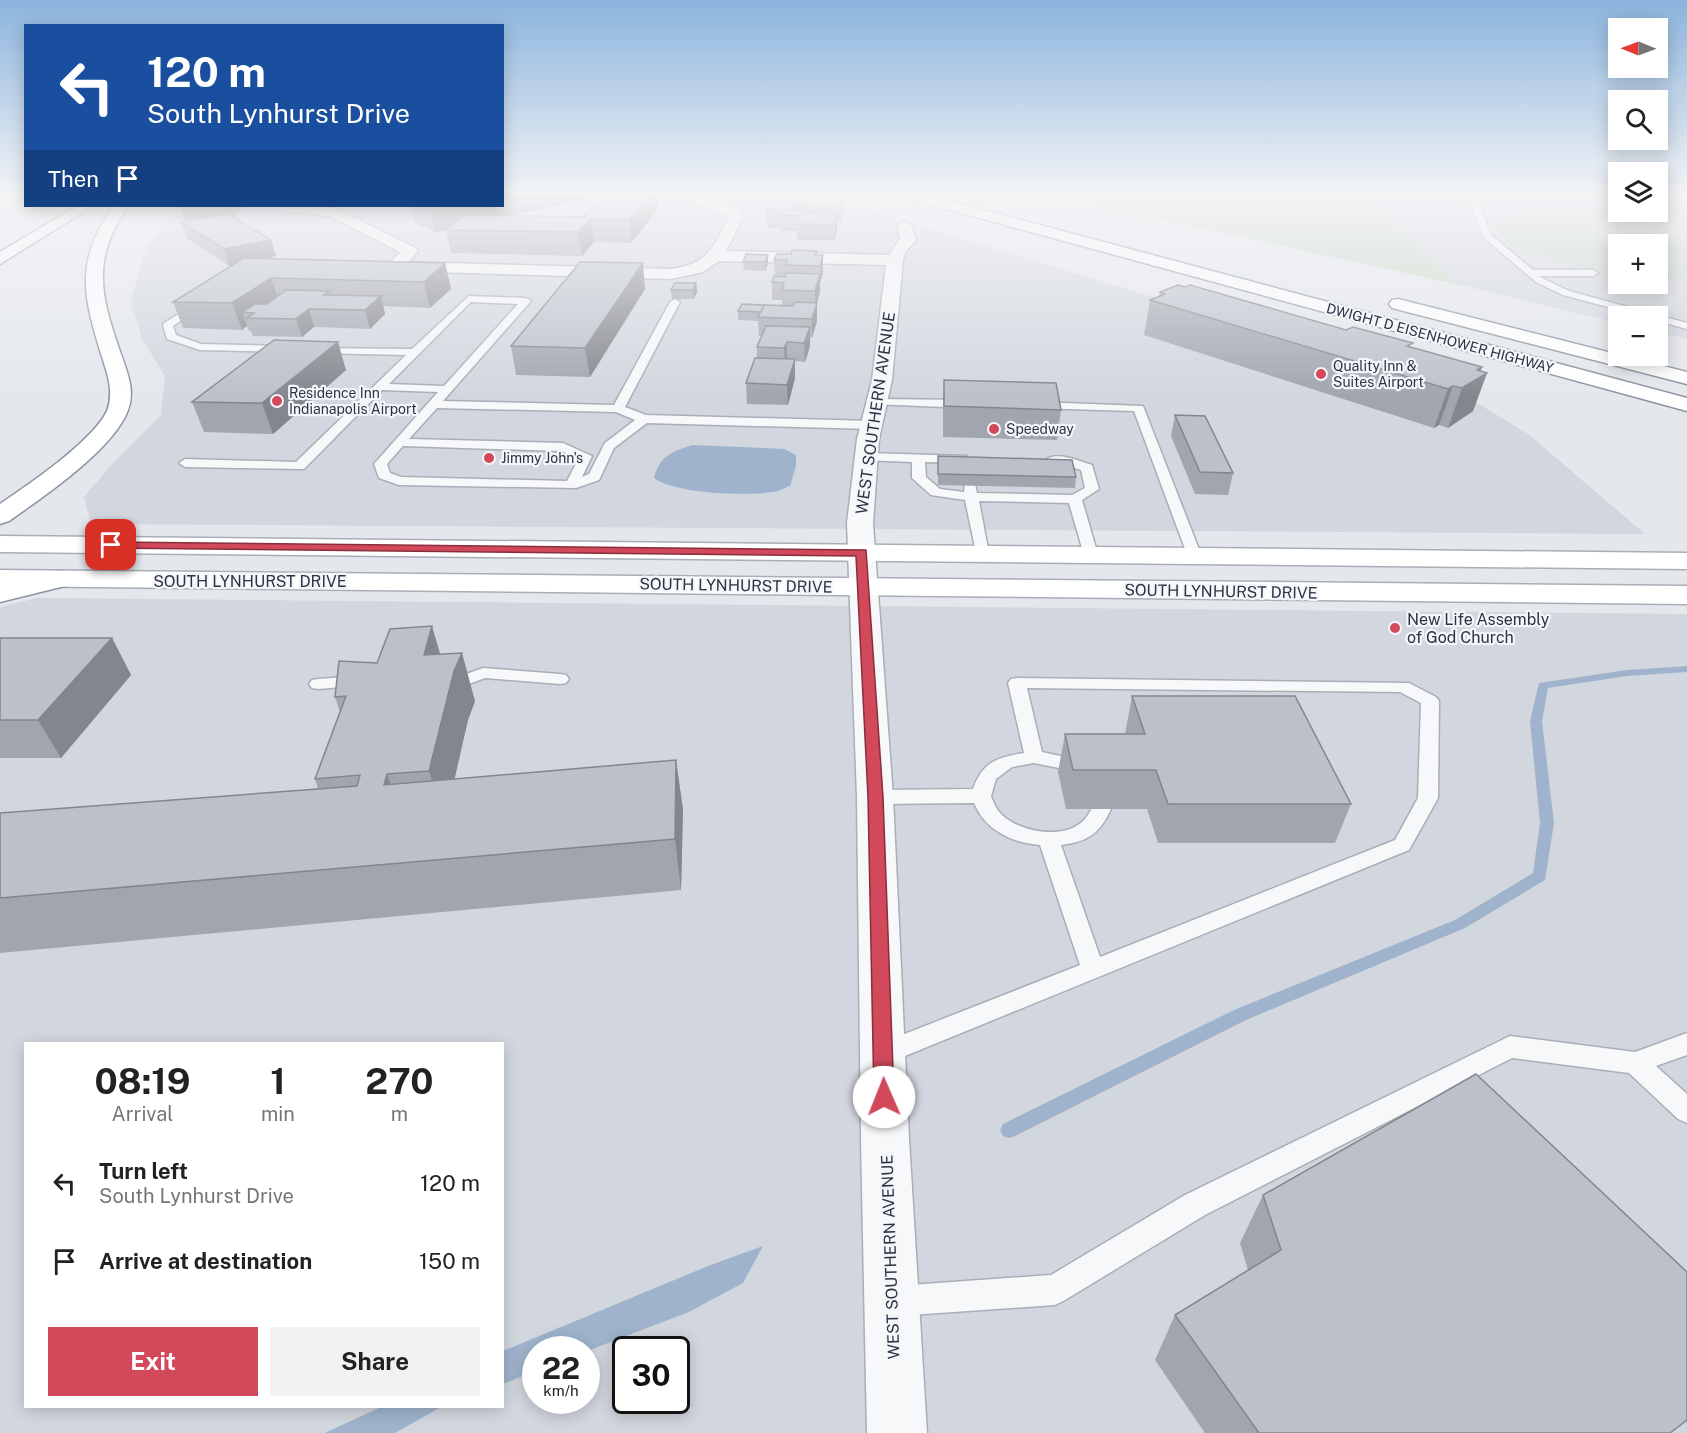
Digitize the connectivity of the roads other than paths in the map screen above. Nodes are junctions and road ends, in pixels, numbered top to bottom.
1 (94, 263) edge
2 (398, 263) edge
3 (711, 263) edge
4 (899, 263) edge
5 (1039, 263) edge
6 (1518, 263) edge
7 (1529, 273) junction
8 (1593, 273) dead end
9 (212, 296) edge
10 (1383, 300) dead end
11 (675, 302) edge
12 (1616, 306) edge
13 (1668, 321) edge
14 (1687, 326) edge
15 (295, 349) edge
16 (307, 350) edge
17 (415, 352) junction
18 (1687, 378) edge
19 (379, 387) junction
20 (447, 389) junction
21 (435, 404) junction
22 (986, 405) edge
23 (1022, 405) edge
24 (1687, 405) edge
25 (618, 409) junction
26 (644, 419) junction
27 (872, 428) junction
28 (399, 442) junction
29 (918, 458) junction
30 (1042, 460) edge
31 (971, 462) edge
32 (185, 463) dead end
33 (571, 485) junction
34 (971, 491) junction
35 (1075, 499) junction
36 (0, 516) edge
37 (0, 544) edge
38 (982, 554) junction
39 (1091, 555) junction
40 (1195, 557) junction
41 (1687, 561) edge
42 (863, 570) junction
43 (0, 578) edge
44 (59, 579) junction
45 (0, 593) edge
46 (1687, 595) edge
47 (452, 664) edge
48 (483, 673) junction
49 (560, 679) dead end
50 (378, 680) edge
51 (318, 684) dead end
52 (442, 688) edge
53 (1034, 757) junction
54 (1080, 772) edge
55 (981, 796) junction
56 (875, 797) junction
57 (1101, 809) dead end
58 (1049, 840) junction
59 (1093, 970) junction
60 (1687, 1044) edge
61 (883, 1054) junction
62 (1635, 1063) junction
63 (1687, 1111) edge
64 (891, 1302) junction
65 (897, 1433) edge

1 - 36 main road
2 - 3 street
4 - 27 street, WEST SOUTHERN AVENUE
5 - 24 main road, DWIGHT D EISENHOWER HIGHWAY
6 - 7 lane
7 - 8 lane
7 - 12 lane
9 - 15 lane
10 - 18 main road, DWIGHT D EISENHOWER HIGHWAY
11 - 25 lane
13 - 14 lane
16 - 17 lane
17 - 19 lane
17 - 20 lane
19 - 20 lane
19 - 32 lane
20 - 21 lane
21 - 25 lane
21 - 28 lane
22 - 27 lane
23 - 40 lane
25 - 26 lane
26 - 27 lane
26 - 33 lane
27 - 29 lane
27 - 42 street, WEST SOUTHERN AVENUE
28 - 33 lane
28 - 33 lane
29 - 31 lane
29 - 34 lane
30 - 35 lane
34 - 35 lane
34 - 38 lane
35 - 39 lane
37 - 42 main road, SOUTH LYNHURST DRIVE
38 - 39 main road, SOUTH LYNHURST DRIVE
38 - 42 main road, SOUTH LYNHURST DRIVE
39 - 40 main road, SOUTH LYNHURST DRIVE
40 - 41 main road, SOUTH LYNHURST DRIVE
42 - 44 main road, SOUTH LYNHURST DRIVE
42 - 46 main road, SOUTH LYNHURST DRIVE
42 - 56 street, WEST SOUTHERN AVENUE
43 - 44 main road, SOUTH LYNHURST DRIVE
44 - 45 main road
47 - 48 lane
48 - 49 lane
48 - 52 lane
50 - 51 lane
53 - 54 lane
53 - 55 lane
53 - 59 lane
55 - 56 lane
55 - 58 lane
56 - 61 street, WEST SOUTHERN AVENUE
57 - 58 lane
58 - 59 lane
59 - 61 lane
60 - 62 lane
61 - 64 street, WEST SOUTHERN AVENUE
62 - 63 lane
62 - 64 lane
64 - 65 street, WEST SOUTHERN AVENUE

